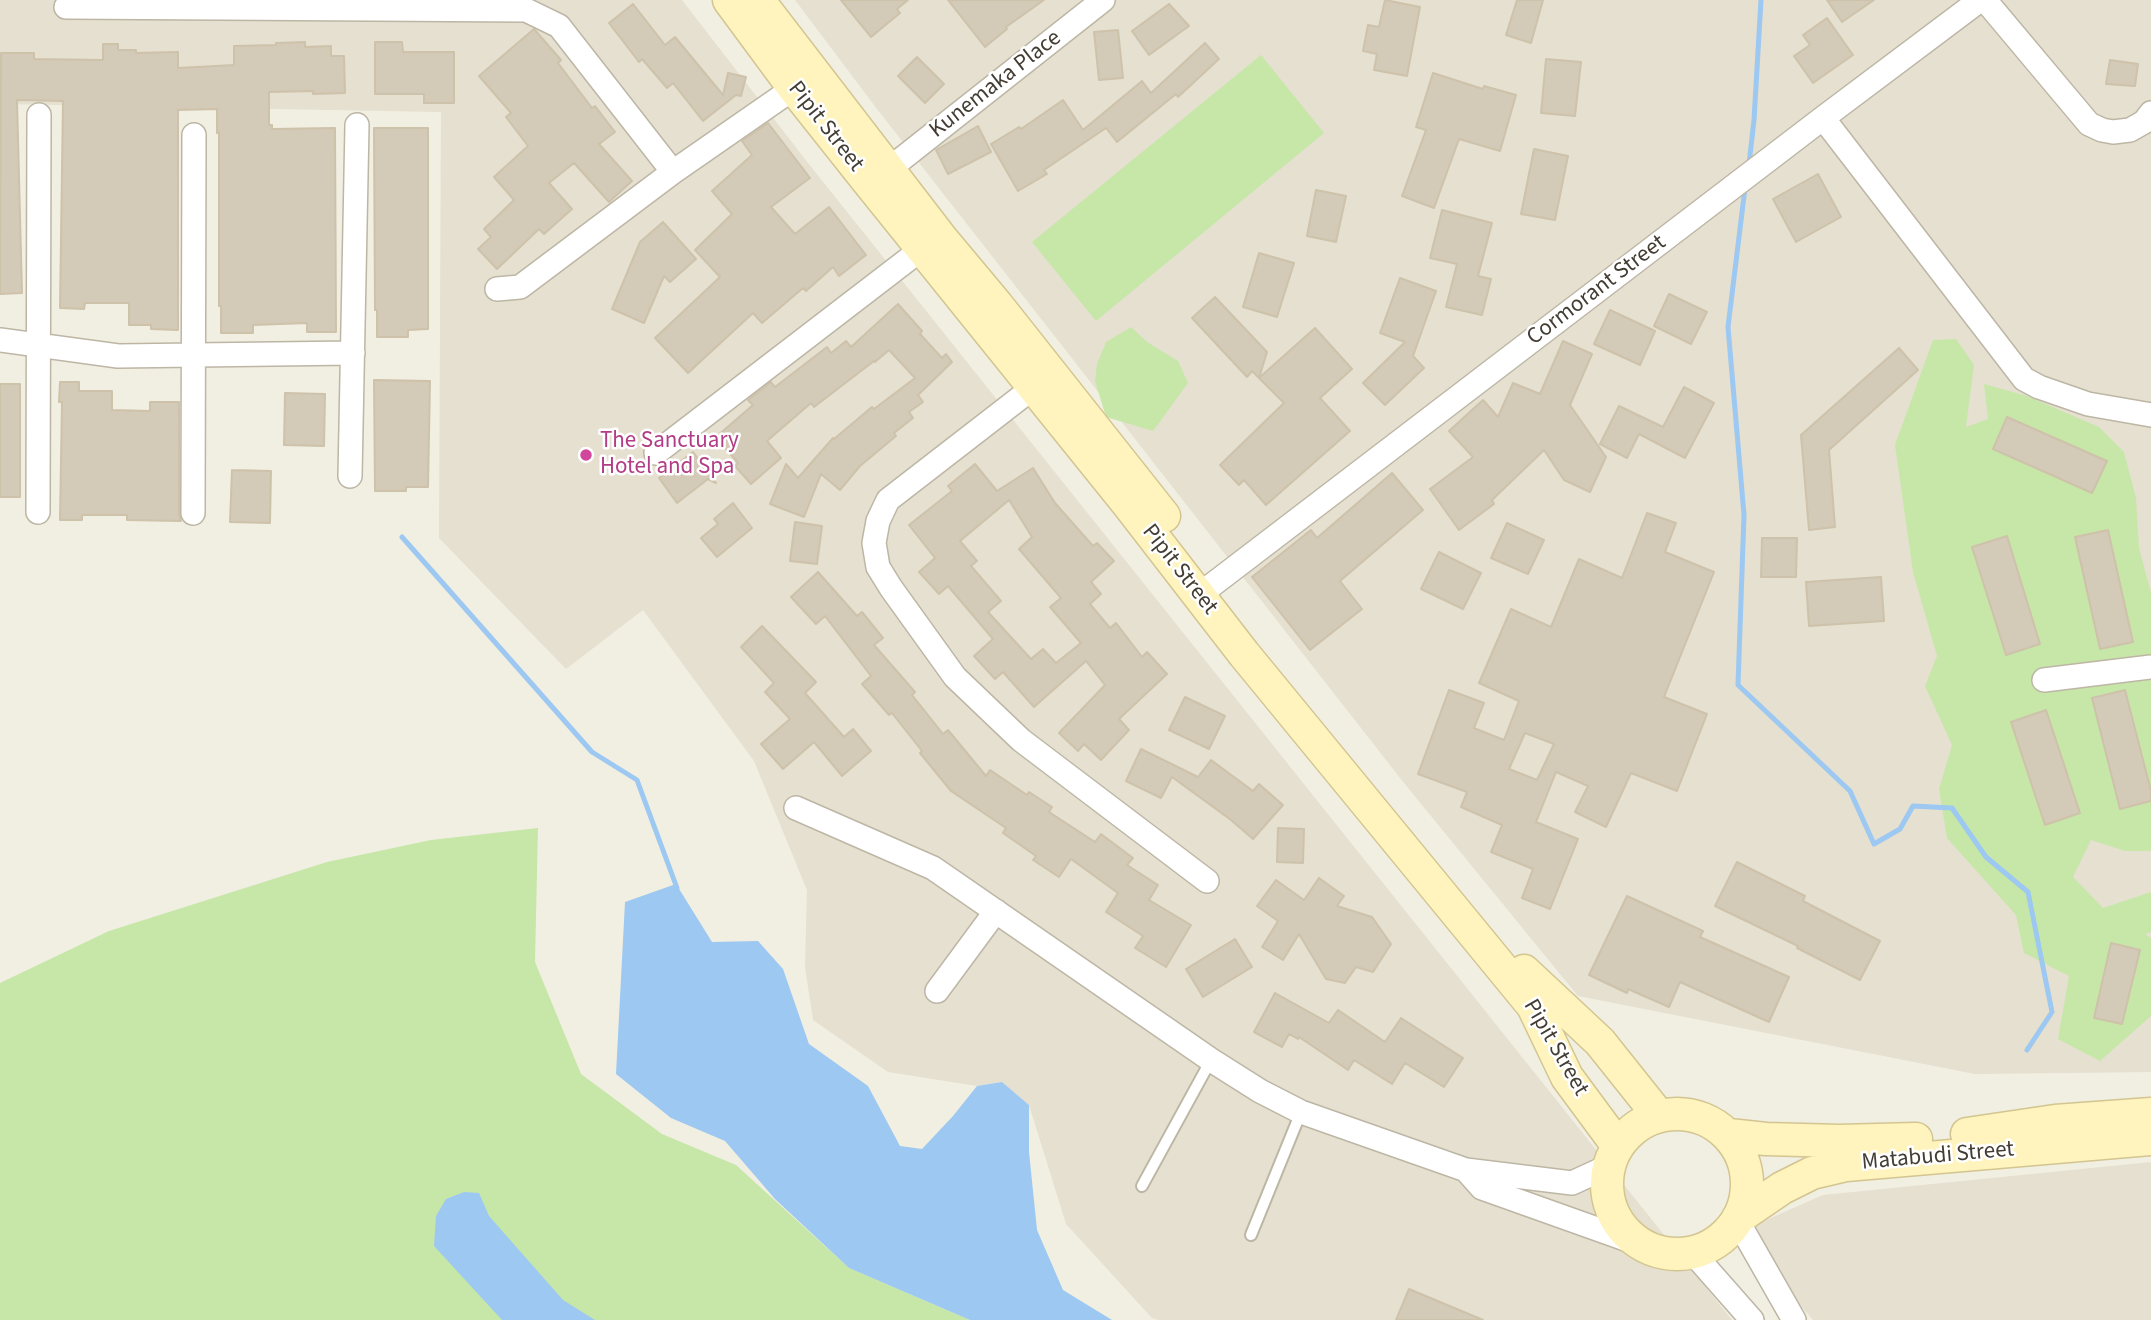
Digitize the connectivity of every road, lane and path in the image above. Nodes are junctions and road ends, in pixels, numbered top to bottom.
1 (729, 0) edge
2 (758, 0) edge
3 (1103, 0) edge
4 (1980, 0) edge
5 (1986, 0) edge
6 (428, 4) edge
7 (66, 7) dead end
8 (794, 88) junction
9 (2151, 113) edge
10 (39, 114) dead end
11 (1823, 118) junction
12 (357, 125) dead end
13 (194, 135) dead end
14 (889, 169) junction
15 (673, 172) junction
16 (923, 248) junction
17 (497, 289) dead end
18 (0, 340) edge
19 (38, 345) junction
20 (353, 353) junction
21 (193, 355) junction
22 (1034, 387) junction
23 (2151, 418) edge
24 (656, 453) dead end
25 (350, 476) dead end
26 (38, 512) dead end
27 (193, 513) dead end
28 (1207, 590) junction
29 (2151, 667) edge
30 (2044, 680) dead end
31 (796, 808) dead end
32 (1207, 881) dead end
33 (996, 911) junction
34 (937, 991) dead end
35 (1211, 1060) junction
36 (1301, 1112) junction
37 (2151, 1114) edge
38 (1659, 1116) junction
39 (1728, 1135) junction
40 (2151, 1139) edge
41 (1614, 1156) junction
42 (1466, 1170) junction
43 (1142, 1186) dead end
44 (1738, 1219) junction
45 (1251, 1235) dead end
46 (1642, 1245) junction
47 (1693, 1253) junction
48 (1752, 1320) edge
49 (1794, 1320) edge

1 - 8 main road, Pipit Street
2 - 14 main road, Pipit Street
3 - 14 street, Kunemaka Place
4 - 11 street, Cormorant Street
5 - 9 street
6 - 7 street
6 - 15 street
8 - 15 street
8 - 16 main road, Pipit Street
10 - 19 street
11 - 23 street
11 - 28 street, Cormorant Street
12 - 20 street
13 - 21 street
14 - 28 main road, Pipit Street
15 - 17 street
16 - 22 main road, Pipit Street
16 - 24 street
18 - 19 street
19 - 21 street
19 - 26 street
20 - 21 street
20 - 25 street
21 - 27 street
22 - 28 main road, Pipit Street
22 - 32 street
28 - 38 main road, Pipit Street
28 - 41 main road, Pipit Street
29 - 30 street
31 - 33 street
33 - 34 street
33 - 35 street
35 - 36 street
35 - 43 lane
36 - 42 street
36 - 45 lane
37 - 39 main road, Matabudi Street
38 - 39 main road
38 - 41 main road
39 - 44 main road
40 - 44 main road, Matabudi Street
41 - 42 street
41 - 46 main road
42 - 46 street
44 - 47 main road
44 - 49 street
46 - 47 main road
47 - 48 street

